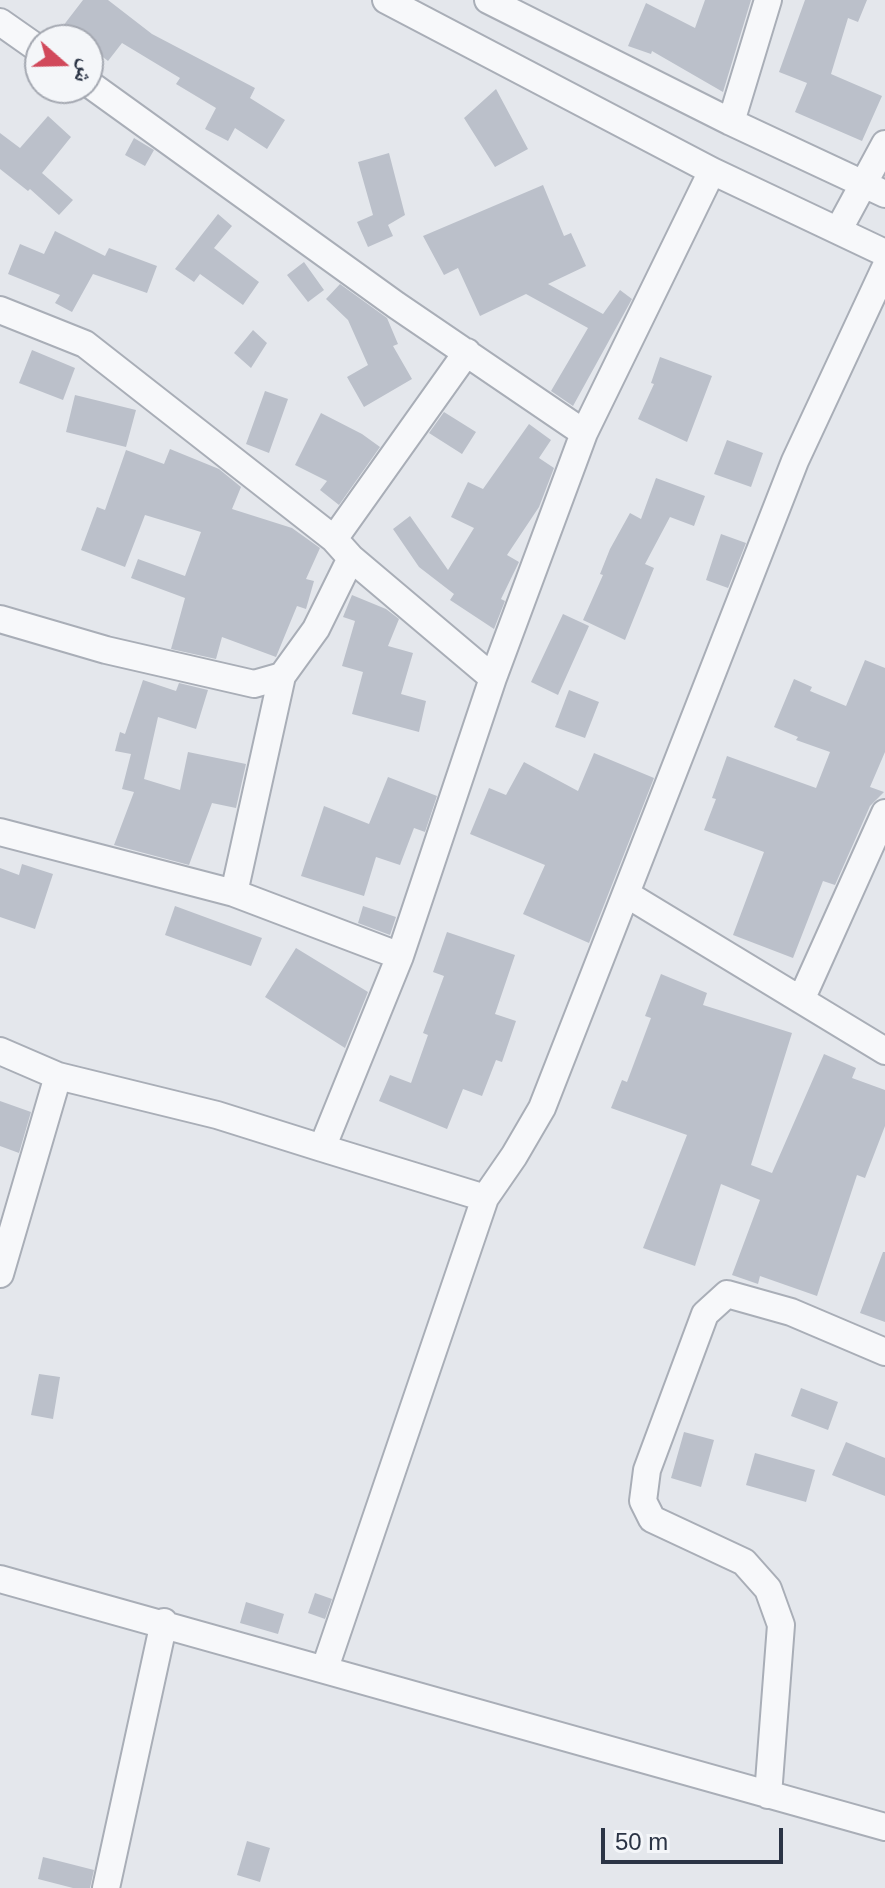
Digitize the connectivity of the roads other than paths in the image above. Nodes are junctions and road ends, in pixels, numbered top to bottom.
1 (386, 0) edge
2 (488, 0) edge
3 (768, 0) edge
4 (0, 22) edge
5 (24, 39) edge
6 (104, 94) edge
7 (731, 122) junction
8 (885, 144) edge
9 (712, 171) junction
10 (874, 189) edge
11 (839, 229) junction
12 (885, 253) edge
13 (885, 268) edge
14 (0, 310) edge
15 (467, 352) junction
16 (584, 433) junction
17 (342, 548) junction
18 (0, 619) edge
19 (282, 676) junction
20 (493, 678) junction
21 (885, 813) edge
22 (0, 832) edge
23 (234, 893) junction
24 (628, 895) junction
25 (400, 956) junction
26 (801, 1000) junction
27 (0, 1051) edge
28 (885, 1051) edge
29 (58, 1076) junction
30 (322, 1148) junction
31 (485, 1198) junction
32 (0, 1274) edge
33 (885, 1352) edge
34 (0, 1579) edge
35 (164, 1622) junction
36 (325, 1668) junction
37 (768, 1795) junction
38 (885, 1827) edge
39 (106, 1888) edge

1 - 9 street
2 - 7 street
3 - 7 street
4 - 5 street
6 - 15 street
7 - 10 street
8 - 10 street
9 - 11 street
9 - 16 street
10 - 11 street
11 - 12 street
13 - 24 street
14 - 17 street
15 - 16 street
15 - 17 street
16 - 20 street
17 - 19 street
17 - 20 street
18 - 19 street
19 - 23 street
20 - 25 street
21 - 26 street
22 - 23 street
23 - 25 street
24 - 26 street
24 - 31 street
25 - 30 street
26 - 28 street
27 - 29 street
29 - 30 street
29 - 32 street
30 - 31 street
31 - 36 street
33 - 37 street
34 - 35 street
35 - 36 street
35 - 39 street
36 - 37 street
37 - 38 street

